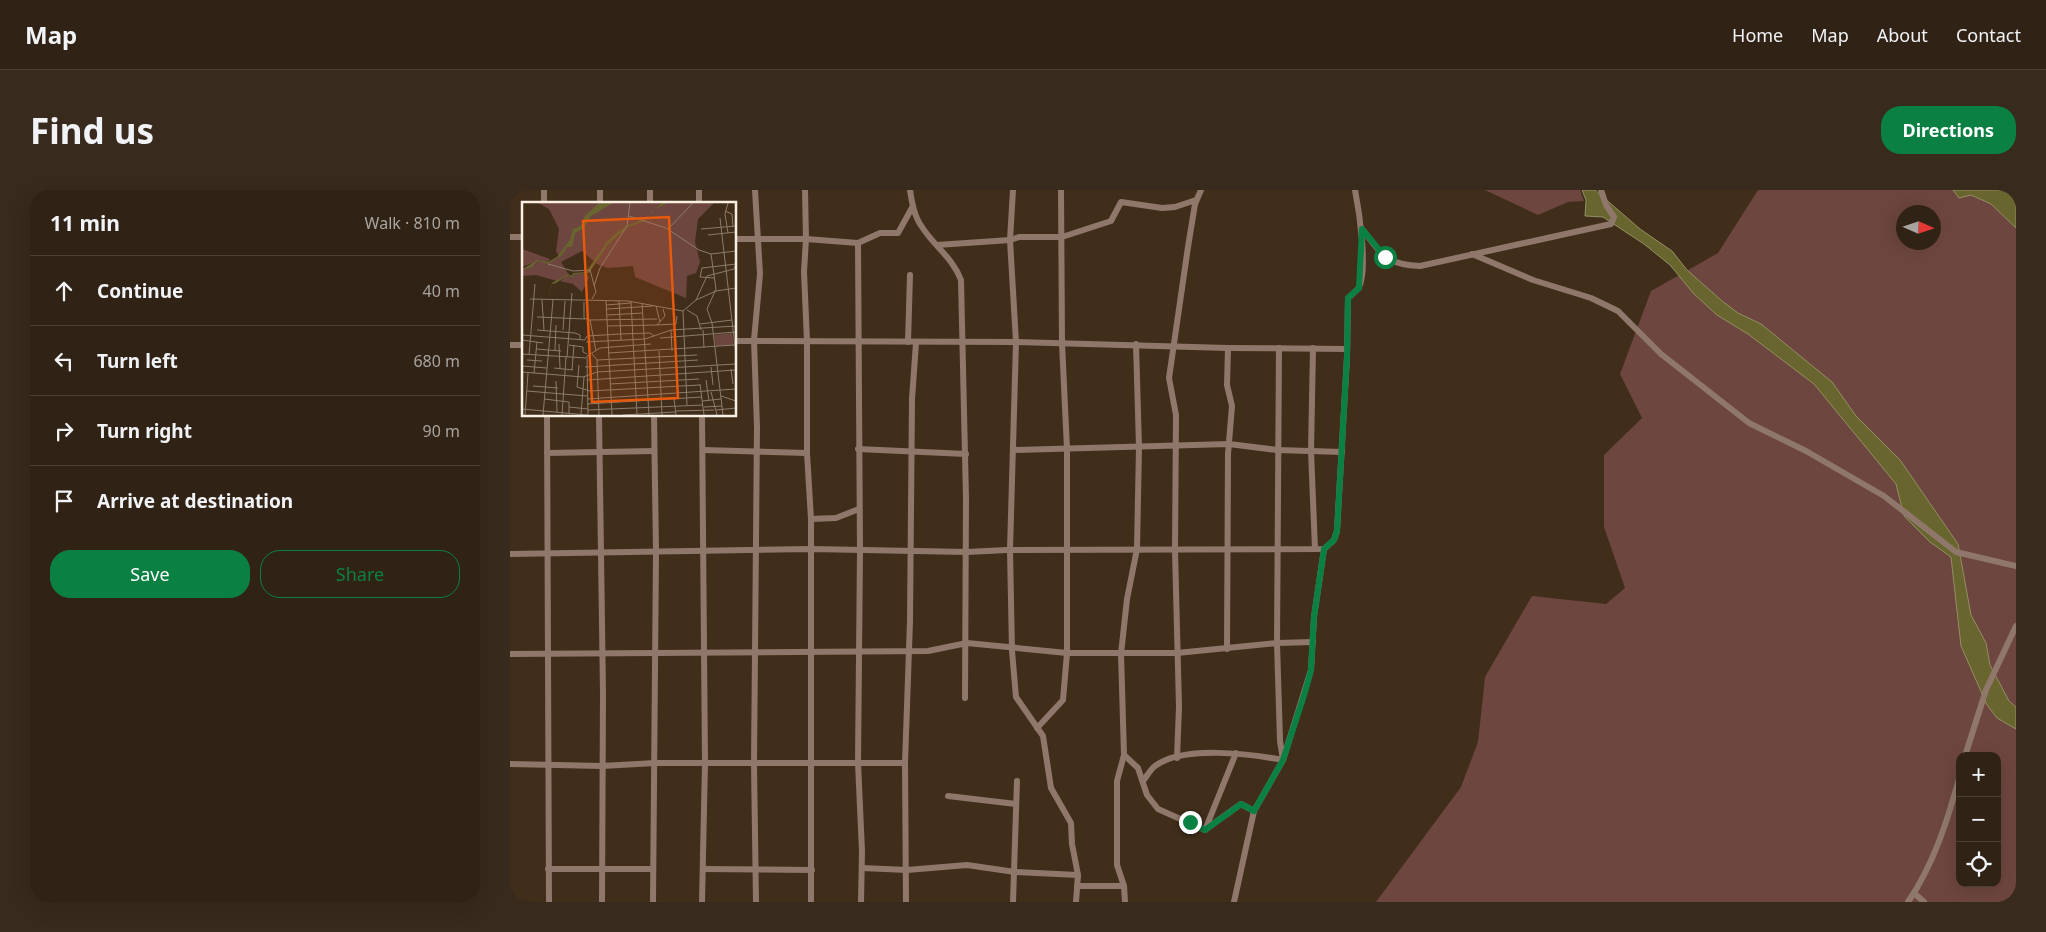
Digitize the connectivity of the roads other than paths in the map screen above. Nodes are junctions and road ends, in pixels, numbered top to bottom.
1 (755, 190) edge
2 (805, 190) edge
3 (910, 190) edge
4 (1013, 190) edge
5 (1061, 190) edge
6 (1202, 190) edge
7 (1355, 190) edge
8 (1601, 190) edge
9 (1196, 200) junction
10 (913, 206) junction
11 (1362, 229) junction
12 (1062, 237) junction
13 (759, 238) junction
14 (736, 239) edge
15 (806, 239) junction
16 (1010, 240) junction
17 (858, 243) junction
18 (937, 245) junction
19 (1472, 254) junction
20 (910, 275) dead end
21 (754, 340) junction
22 (736, 341) edge
23 (807, 341) junction
24 (858, 341) junction
25 (908, 342) junction
26 (963, 342) junction
27 (1016, 342) junction
28 (916, 343) junction
29 (1062, 343) junction
30 (1136, 344) junction
31 (1173, 346) junction
32 (1228, 348) junction
33 (1279, 348) junction
34 (1313, 348) junction
35 (1347, 348) junction
36 (547, 416) edge
37 (599, 416) edge
38 (654, 416) edge
39 (702, 416) edge
40 (1176, 444) junction
41 (1229, 444) junction
42 (1138, 447) junction
43 (1067, 449) junction
44 (703, 450) junction
45 (858, 450) junction
46 (1013, 450) junction
47 (1277, 450) junction
48 (654, 451) junction
49 (1311, 451) junction
50 (912, 452) junction
51 (1342, 452) junction
52 (547, 453) junction
53 (599, 453) junction
54 (756, 453) junction
55 (808, 453) junction
56 (966, 454) junction
57 (859, 510) junction
58 (811, 519) junction
59 (811, 549) junction
60 (1137, 549) junction
61 (1324, 549) junction
62 (860, 550) junction
63 (1010, 550) junction
64 (1228, 550) junction
65 (1278, 550) junction
66 (1315, 550) junction
67 (702, 551) junction
68 (755, 551) junction
69 (1065, 551) junction
70 (1175, 551) junction
71 (602, 552) junction
72 (656, 552) junction
73 (912, 552) junction
74 (966, 552) junction
75 (548, 553) junction
76 (510, 554) edge
77 (2016, 566) edge
78 (2016, 626) edge
79 (1313, 642) junction
80 (966, 643) junction
81 (1277, 643) junction
82 (1012, 647) junction
83 (1227, 648) junction
84 (812, 651) junction
85 (910, 651) junction
86 (655, 652) junction
87 (703, 652) junction
88 (755, 652) junction
89 (858, 652) junction
90 (1067, 653) junction
91 (1177, 653) junction
92 (510, 654) edge
93 (548, 654) junction
94 (602, 654) junction
95 (1122, 654) junction
96 (965, 698) dead end
97 (1037, 728) junction
98 (1966, 752) edge
99 (1236, 753) junction
100 (1124, 755) junction
101 (1177, 758) junction
102 (1283, 760) junction
103 (811, 762) junction
104 (654, 763) junction
105 (705, 763) junction
106 (858, 763) junction
107 (905, 763) junction
108 (510, 764) edge
109 (549, 764) junction
110 (754, 764) junction
111 (602, 766) junction
112 (1017, 781) dead end
113 (1144, 781) junction
114 (1956, 787) edge
115 (948, 796) dead end
116 (1016, 804) junction
117 (1254, 811) junction
118 (1205, 830) junction
119 (862, 868) junction
120 (548, 869) junction
121 (653, 869) junction
122 (703, 869) junction
123 (602, 870) junction
124 (812, 870) junction
125 (906, 870) junction
126 (756, 871) junction
127 (1015, 872) junction
128 (1078, 875) junction
129 (1078, 886) junction
130 (1124, 886) junction
131 (1914, 893) junction
132 (549, 902) edge
133 (602, 902) edge
134 (653, 902) edge
135 (702, 902) edge
136 (756, 902) edge
137 (811, 902) edge
138 (861, 902) edge
139 (906, 902) edge
140 (1013, 902) edge
141 (1076, 902) edge
142 (1125, 902) edge
143 (1234, 902) edge
144 (1908, 902) edge
145 (1924, 902) edge

1 - 13 street
2 - 15 street
3 - 10 street
4 - 16 street
5 - 12 street
6 - 9 street
7 - 11 street
8 - 19 street
9 - 12 street
9 - 31 street
10 - 17 street
10 - 18 street
11 - 19 street
11 - 35 street
12 - 16 street
12 - 29 street
13 - 14 street
13 - 15 street
13 - 21 street
15 - 17 street
15 - 23 street
16 - 18 street
16 - 27 street
17 - 24 street
18 - 26 street
19 - 77 street
20 - 25 street
21 - 22 street
21 - 23 street
21 - 54 street
23 - 24 street
23 - 55 street
24 - 25 street
24 - 45 street
25 - 28 street
26 - 27 street
26 - 28 street
26 - 56 street
27 - 29 street
27 - 46 street
28 - 50 street
29 - 30 street
29 - 43 street
30 - 31 street
30 - 42 street
31 - 32 street
31 - 40 street
32 - 33 street
32 - 41 street
33 - 34 street
33 - 47 street
34 - 35 street
34 - 49 street
35 - 51 street
36 - 52 street
37 - 53 street
38 - 48 street
39 - 44 street
40 - 41 street
40 - 42 street
40 - 70 street
41 - 47 street
41 - 64 street
42 - 43 street
42 - 60 street
43 - 46 street
43 - 69 street
44 - 54 street
44 - 67 street
45 - 50 street
45 - 57 street
46 - 63 street
47 - 49 street
47 - 65 street
48 - 53 street
48 - 72 street
49 - 51 street
49 - 66 street
50 - 56 street
50 - 73 street
51 - 61 street
52 - 53 street
52 - 75 street
53 - 71 street
54 - 55 street
54 - 68 street
55 - 58 street
56 - 74 street
57 - 58 street
57 - 62 street
58 - 59 street
59 - 62 street
59 - 68 street
59 - 84 street
60 - 69 street
60 - 70 street
60 - 95 street
61 - 66 street
61 - 79 street
62 - 73 street
62 - 89 street
63 - 69 street
63 - 74 street
63 - 82 street
64 - 65 street
64 - 70 street
64 - 83 street
65 - 66 street
65 - 81 street
67 - 68 street
67 - 72 street
67 - 87 street
68 - 88 street
69 - 90 street
70 - 91 street
71 - 72 street
71 - 75 street
71 - 94 street
72 - 86 street
73 - 74 street
73 - 85 street
74 - 80 street
75 - 76 street
75 - 93 street
78 - 98 street
79 - 81 street
79 - 102 street
80 - 82 street
80 - 85 street
80 - 96 street
81 - 83 street
81 - 102 street
82 - 90 street
82 - 97 street
83 - 91 street
84 - 88 street
84 - 89 street
84 - 103 street
85 - 89 street
85 - 107 street
86 - 87 street
86 - 94 street
86 - 104 street
87 - 88 street
87 - 105 street
88 - 110 street
89 - 106 street
90 - 95 street
90 - 97 street
91 - 95 street
91 - 101 street
92 - 93 street
93 - 94 street
93 - 109 street
94 - 111 street
95 - 100 street
97 - 128 street
99 - 101 street
99 - 102 street
99 - 118 street
100 - 113 street
100 - 130 street
101 - 113 street
102 - 117 street
103 - 106 street
103 - 110 street
103 - 124 street
104 - 105 street
104 - 111 street
104 - 121 street
105 - 110 street
105 - 122 street
106 - 107 street
106 - 119 street
107 - 125 street
108 - 109 street
109 - 111 street
109 - 120 street
110 - 126 street
111 - 123 street
112 - 116 street
113 - 118 street
114 - 131 street
115 - 116 street
116 - 127 street
117 - 118 street
117 - 143 street
119 - 125 street
119 - 138 street
120 - 123 street
120 - 132 street
121 - 123 street
121 - 134 street
122 - 126 street
122 - 135 street
123 - 133 street
124 - 126 street
124 - 137 street
125 - 127 street
125 - 139 street
126 - 136 street
127 - 128 street
127 - 140 street
128 - 129 street
129 - 130 street
129 - 141 street
130 - 142 street
131 - 144 street
131 - 145 street

